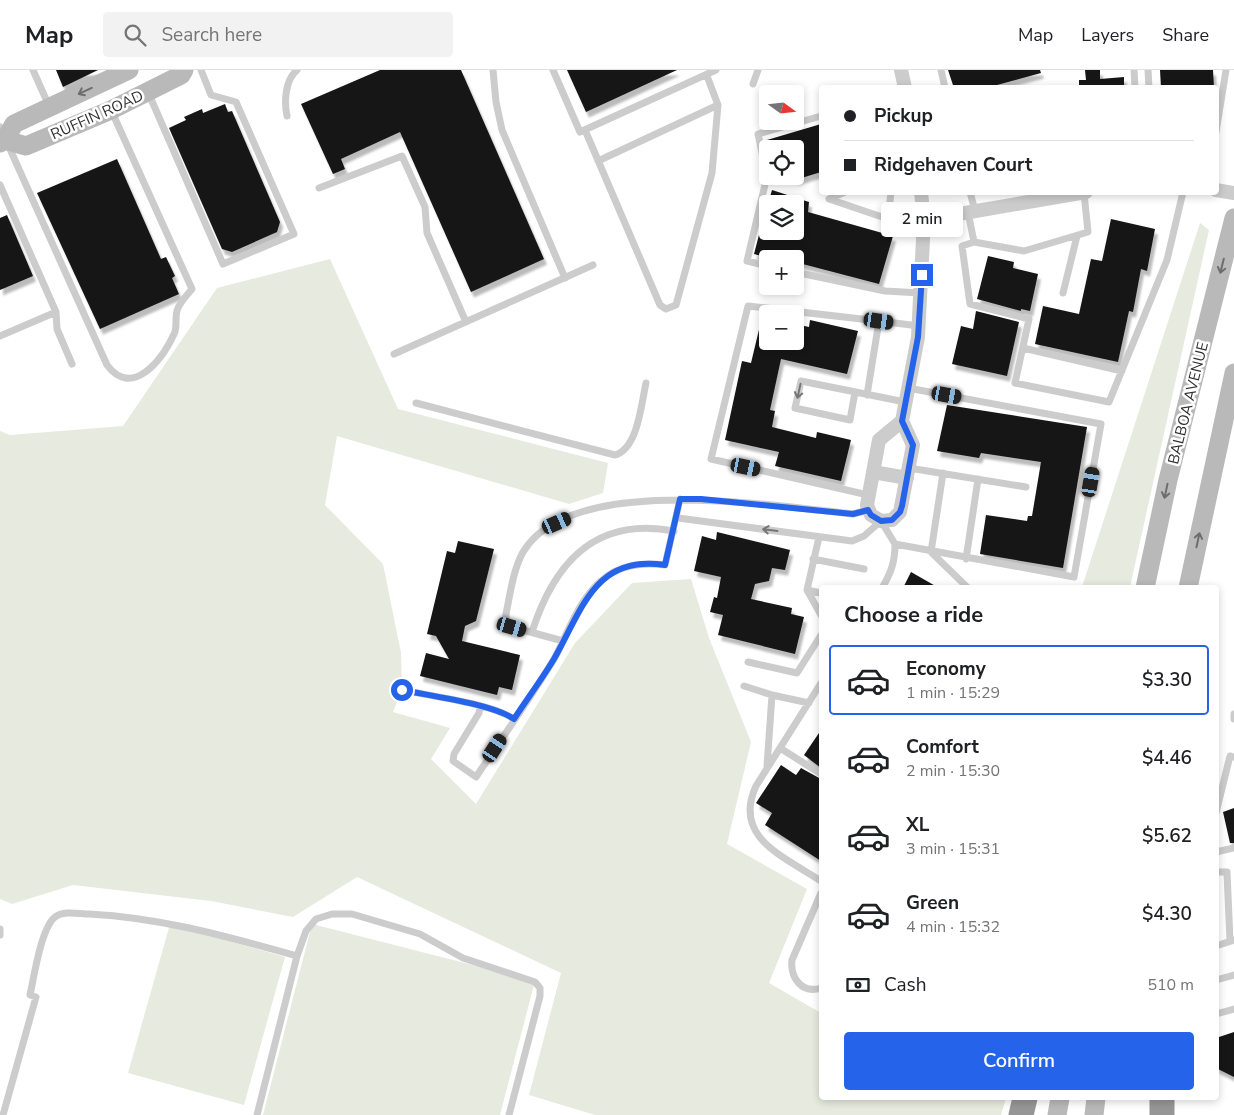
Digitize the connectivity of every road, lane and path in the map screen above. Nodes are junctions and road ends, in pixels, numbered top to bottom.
1 (33, 70) edge
2 (129, 70) edge
3 (184, 70) edge
4 (201, 70) edge
5 (297, 70) edge
6 (493, 70) edge
7 (553, 70) edge
8 (716, 70) edge
9 (758, 70) edge
10 (901, 70) edge
11 (941, 70) edge
12 (1134, 70) edge
13 (1148, 70) edge
14 (1226, 70) edge
15 (707, 76) junction
16 (753, 84) dead end
17 (904, 85) edge
18 (944, 85) edge
19 (1135, 85) edge
20 (1149, 85) edge
21 (148, 92) junction
22 (718, 106) junction
23 (50, 107) junction
24 (111, 110) junction
25 (1219, 113) edge
26 (287, 116) dead end
27 (819, 117) edge
28 (586, 130) junction
29 (2, 137) edge
30 (598, 161) junction
31 (0, 185) edge
32 (319, 188) dead end
33 (1219, 190) edge
34 (1234, 193) edge
35 (2, 194) edge
36 (838, 195) edge
37 (891, 195) edge
38 (921, 195) edge
39 (970, 195) edge
40 (1069, 195) edge
41 (1080, 195) edge
42 (1182, 195) edge
43 (972, 212) junction
44 (1234, 218) edge
45 (888, 219) junction
46 (924, 220) junction
47 (1076, 236) junction
48 (974, 242) junction
49 (759, 264) edge
50 (592, 265) dead end
51 (804, 274) edge
52 (565, 278) junction
53 (921, 293) junction
54 (1063, 293) dead end
55 (56, 312) junction
56 (879, 321) junction
57 (466, 322) junction
58 (919, 326) junction
59 (0, 336) edge
60 (1023, 348) junction
61 (394, 354) dead end
62 (72, 364) dead end
63 (1122, 371) junction
64 (1234, 373) edge
65 (646, 383) dead end
66 (908, 388) junction
67 (856, 392) junction
68 (867, 395) junction
69 (905, 402) junction
70 (416, 403) dead end
71 (902, 421) junction
72 (873, 472) junction
73 (908, 473) junction
74 (943, 473) junction
75 (978, 479) junction
76 (1026, 487) dead end
77 (868, 495) junction
78 (680, 499) junction
79 (868, 510) junction
80 (678, 518) junction
81 (881, 521) junction
82 (674, 531) junction
83 (819, 537) junction
84 (895, 544) junction
85 (931, 552) junction
86 (814, 559) junction
87 (966, 559) junction
88 (864, 569) dead end
89 (884, 585) edge
90 (965, 585) edge
91 (1146, 585) edge
92 (1189, 585) edge
93 (807, 590) junction
94 (819, 593) edge
95 (819, 611) edge
96 (532, 632) junction
97 (819, 638) edge
98 (563, 641) junction
99 (748, 662) dead end
100 (744, 686) dead end
101 (819, 686) edge
102 (402, 690) dead end
103 (772, 694) junction
104 (809, 703) junction
105 (480, 707) junction
106 (1234, 714) edge
107 (514, 719) junction
108 (1234, 719) edge
109 (780, 748) junction
110 (1234, 757) edge
111 (766, 769) junction
112 (819, 773) edge
113 (1219, 801) edge
114 (1234, 848) edge
115 (1219, 851) edge
116 (1219, 872) edge
117 (819, 880) edge
118 (819, 898) edge
119 (0, 929) edge
120 (0, 934) edge
121 (1232, 941) edge
122 (1219, 945) edge
123 (296, 956) junction
124 (1234, 975) edge
125 (1219, 979) edge
126 (819, 988) edge
127 (1234, 1009) edge
128 (1219, 1013) edge
129 (1025, 1100) edge
130 (1060, 1100) edge
131 (1096, 1100) edge
132 (1162, 1100) edge
133 (3, 1115) edge
134 (257, 1115) edge
135 (509, 1115) edge
136 (1021, 1115) edge
137 (1058, 1115) edge
138 (1094, 1115) edge
139 (1162, 1115) edge

1 - 23 lane
2 -> 23 main road, RUFFIN ROAD
3 - 21 main road, RUFFIN ROAD
4 - 21 lane
5 - 26 lane
6 - 52 lane
7 - 28 lane
8 - 15 lane
9 - 16 lane
10 - 17 street
11 - 18 lane
12 - 19 lane
13 - 20 lane
14 - 25 lane
15 - 22 lane
15 - 28 lane
21 - 24 main road, RUFFIN ROAD
22 - 30 lane
22 - 30 lane
23 - 29 main road, RUFFIN ROAD
24 - 29 main road, RUFFIN ROAD
24 - 29 lane
27 - 49 lane
28 - 30 lane
31 - 35 lane
32 - 57 lane
33 - 34 street
35 - 55 lane
36 - 45 lane
37 - 45 lane
38 - 46 street
39 - 43 lane
40 - 43 street
41 - 47 lane
42 - 63 lane
43 - 46 street
43 - 48 lane
44 -> 91 main road, BALBOA AVENUE
45 - 46 lane
46 - 53 street
47 - 48 lane
47 - 54 lane
48 - 60 lane
50 - 52 lane
51 - 53 lane
52 - 57 lane
53 - 58 street
55 - 59 lane
55 - 62 lane
56 - 58 lane
56 - 68 lane
56 - 77 lane
57 - 61 lane
58 - 66 street
60 - 63 lane
60 - 63 lane
92 -> 64 main road
65 - 70 lane
66 - 69 street
66 - 87 lane
67 -> 67 lane
67 - 68 lane
68 - 69 lane
69 - 71 street
71 - 72 street
71 - 73 street
72 - 73 street
72 - 77 street
73 - 74 lane
73 - 81 street
74 - 75 lane
74 - 85 lane
75 - 76 lane
75 - 87 lane
77 - 79 street
78 - 79 lane
78 - 80 lane
78 - 96 lane
79 - 81 street
80 - 82 lane
83 -> 80 lane
81 - 83 lane
81 - 84 lane
82 - 96 lane
82 - 98 lane
83 - 86 lane
84 - 85 lane
84 - 89 lane
85 - 87 lane
85 - 90 lane
86 - 88 lane
86 - 93 lane
93 - 94 lane
93 - 95 lane
96 - 98 lane
97 - 99 lane
98 - 107 lane
100 - 103 lane
101 - 104 lane
102 - 105 lane
103 - 104 lane
103 - 111 lane
104 - 109 lane
105 - 107 lane
105 - 107 lane
106 - 108 lane
109 - 111 lane
109 - 112 lane
110 - 113 lane
111 - 117 lane
114 - 115 lane
116 - 121 lane
118 - 126 lane
119 - 120 lane
121 - 122 lane
123 - 133 lane
123 - 134 lane
123 - 135 lane
124 - 125 lane
127 - 128 lane
129 - 136 highway
130 - 137 main road
131 - 138 main road
132 - 139 highway

